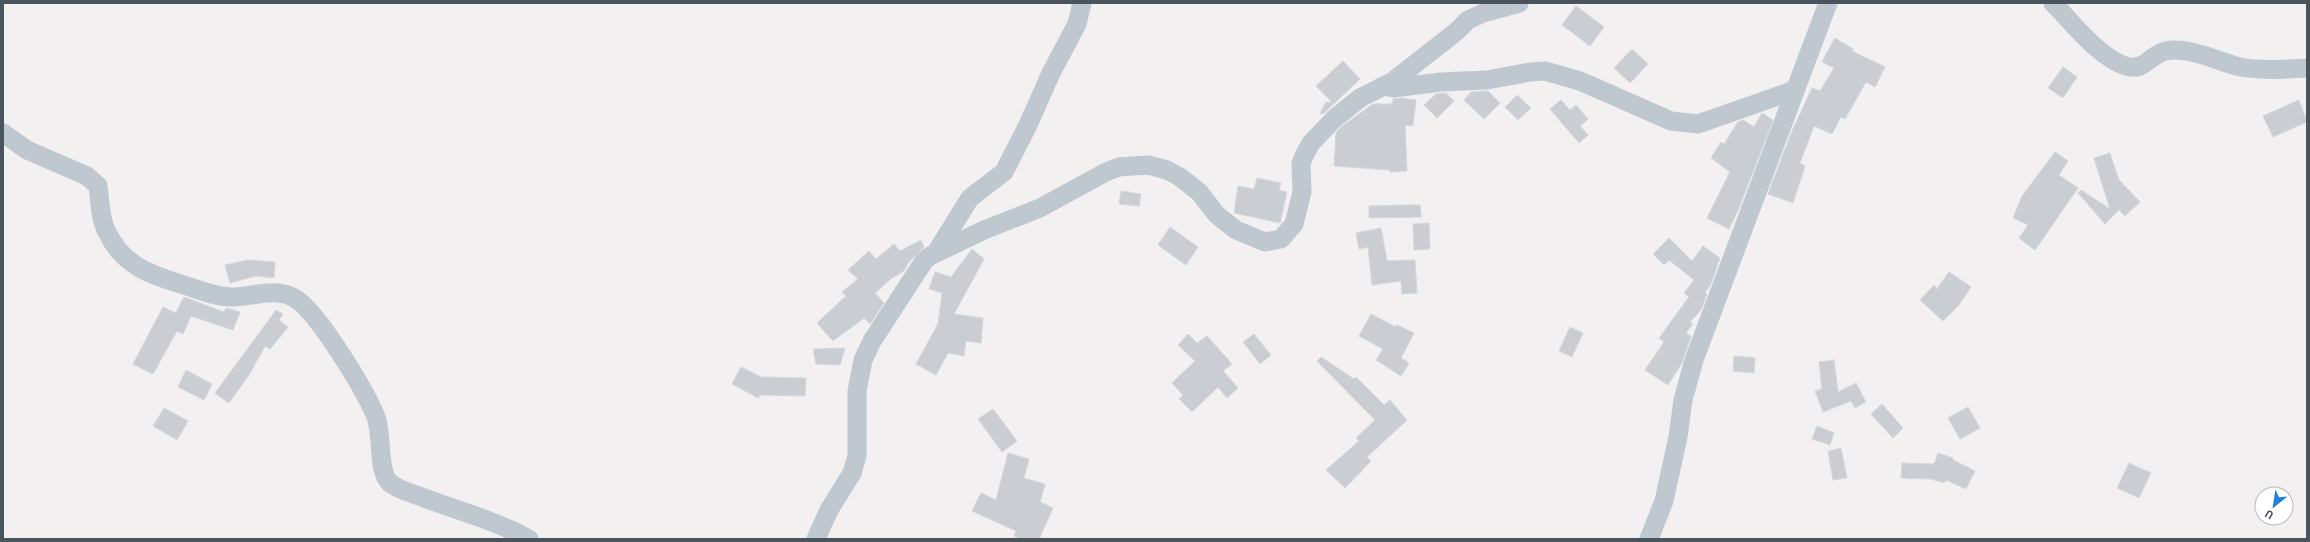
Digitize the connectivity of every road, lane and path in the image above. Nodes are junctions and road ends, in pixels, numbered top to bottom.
1 (1082, 3) edge
2 (1520, 3) edge
3 (1828, 3) edge
4 (2053, 3) edge
5 (2307, 68) edge
6 (1383, 86) junction
7 (1795, 90) junction
8 (3, 133) edge
9 (937, 251) junction
10 (529, 539) edge
11 (816, 539) edge
12 (1649, 539) edge

1 - 9 street
2 - 6 street
3 - 7 street
4 - 5 street
6 - 7 street
6 - 9 street
7 - 12 street
8 - 10 street
9 - 11 street

